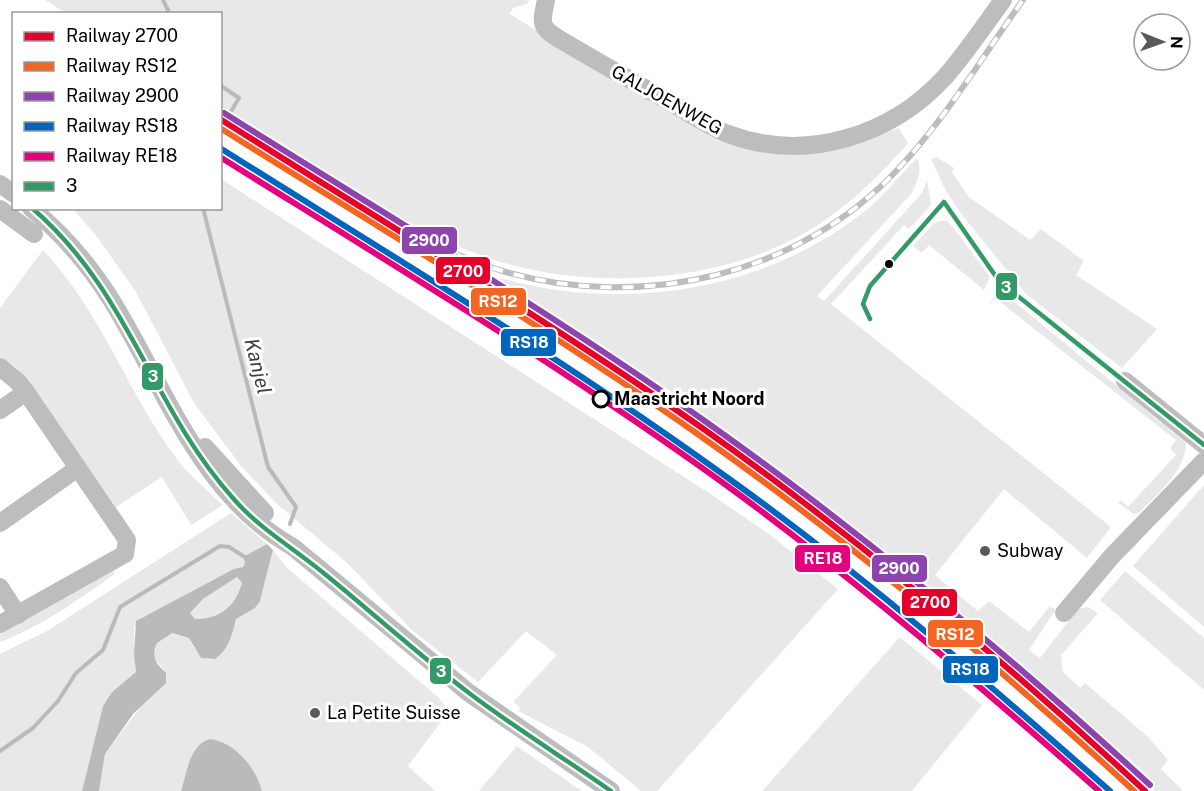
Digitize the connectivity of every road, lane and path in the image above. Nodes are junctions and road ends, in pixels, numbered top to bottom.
1 (546, 0) edge
2 (1003, 0) edge
3 (0, 209) edge
4 (33, 210) edge
5 (34, 234) dead end
6 (0, 367) edge
7 (1125, 381) dead end
8 (26, 392) junction
9 (0, 410) edge
10 (1204, 445) edge
11 (1204, 461) edge
12 (78, 468) junction
13 (0, 523) edge
14 (0, 587) edge
15 (1064, 612) dead end
16 (18, 615) junction
17 (0, 624) edge
18 (611, 791) edge

1 - 2 street, GALJOENWEG
3 - 5 street
4 - 18 street
6 - 8 street
7 - 10 street
8 - 9 street
8 - 12 street
11 - 15 street
12 - 13 street
12 - 16 street
14 - 16 street
16 - 17 street

